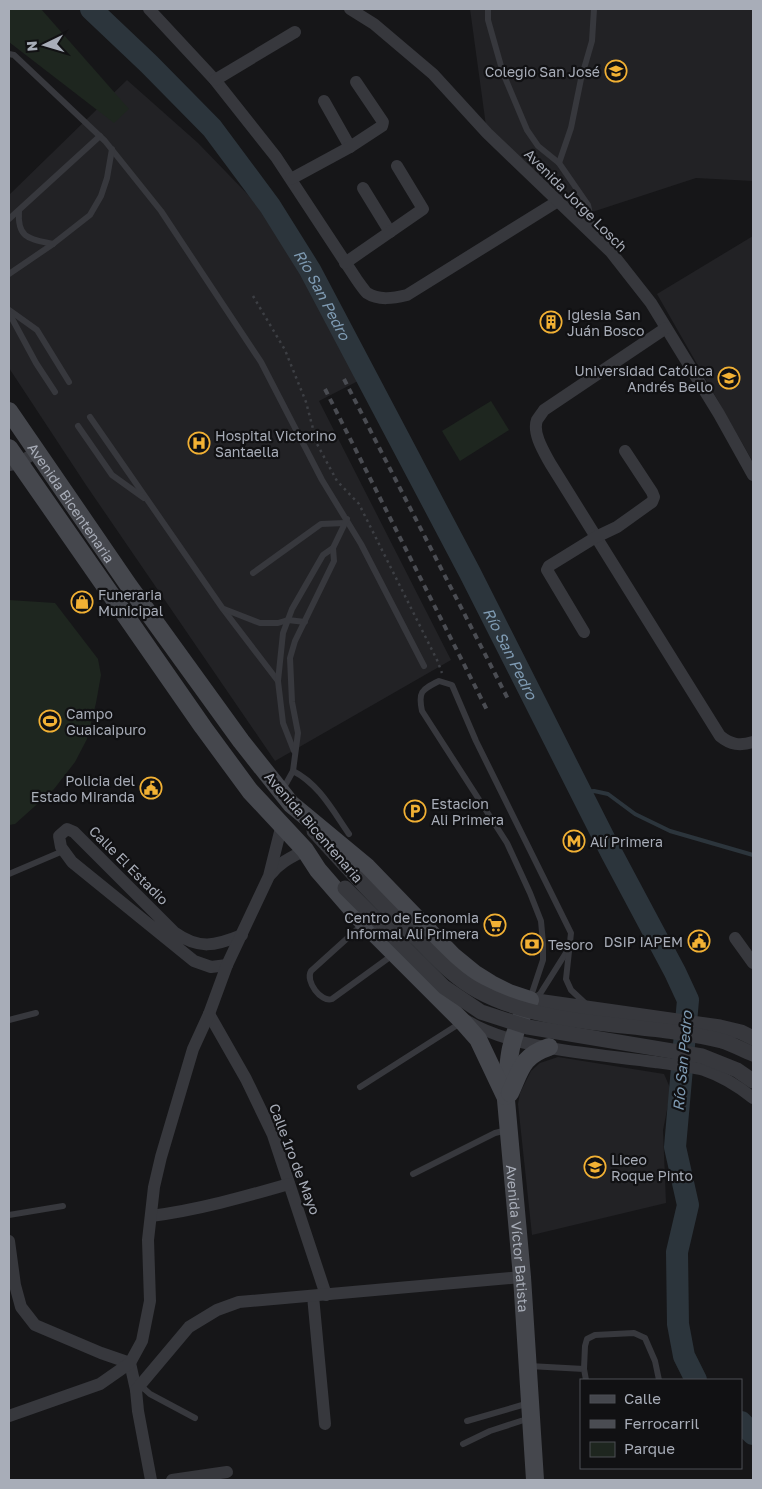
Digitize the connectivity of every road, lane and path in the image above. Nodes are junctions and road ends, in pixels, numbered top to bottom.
1 (149, 9) edge
2 (488, 9) edge
3 (594, 9) edge
4 (358, 11) edge
5 (295, 32) dead end
6 (10, 56) edge
7 (215, 80) junction
8 (356, 82) dead end
9 (324, 101) dead end
10 (100, 136) junction
11 (350, 147) junction
12 (112, 149) junction
13 (559, 163) junction
14 (397, 166) dead end
15 (291, 179) junction
16 (363, 188) dead end
17 (558, 201) junction
18 (19, 211) junction
19 (9, 219) edge
20 (390, 232) junction
21 (594, 236) junction
22 (53, 244) junction
23 (345, 262) junction
24 (9, 274) edge
25 (253, 296) dead end
26 (9, 312) edge
27 (666, 328) junction
28 (69, 382) dead end
29 (55, 392) dead end
30 (9, 410) edge
31 (90, 417) dead end
32 (78, 426) dead end
33 (9, 448) edge
34 (625, 451) dead end
35 (36, 452) junction
36 (14, 464) edge
37 (753, 475) edge
38 (149, 502) junction
39 (346, 521) junction
40 (596, 537) junction
41 (333, 548) junction
42 (253, 573) dead end
43 (223, 609) junction
44 (288, 620) junction
45 (305, 622) junction
46 (584, 632) dead end
47 (424, 666) dead end
48 (278, 681) junction
49 (439, 681) junction
50 (753, 742) edge
51 (294, 753) junction
52 (293, 771) junction
53 (286, 798) junction
54 (282, 824) junction
55 (349, 834) dead end
56 (63, 851) junction
57 (307, 852) junction
58 (9, 874) edge
59 (269, 876) junction
60 (364, 923) junction
61 (242, 935) junction
62 (735, 938) dead end
63 (570, 947) junction
64 (395, 954) junction
65 (753, 963) edge
66 (227, 965) junction
67 (530, 1000) junction
68 (590, 1008) junction
69 (36, 1013) dead end
70 (209, 1014) junction
71 (458, 1017) junction
72 (9, 1020) edge
73 (753, 1038) edge
74 (512, 1039) junction
75 (549, 1047) junction
76 (753, 1054) edge
77 (753, 1081) edge
78 (360, 1087) dead end
79 (753, 1098) edge
80 (506, 1100) junction
81 (509, 1130) junction
82 (413, 1174) dead end
83 (289, 1184) junction
84 (63, 1206) dead end
85 (9, 1214) edge
86 (151, 1216) junction
87 (9, 1241) edge
88 (522, 1277) junction
89 (326, 1295) junction
90 (313, 1296) junction
91 (15, 1305) edge
92 (130, 1363) junction
93 (528, 1366) junction
94 (584, 1369) junction
95 (586, 1379) edge
96 (658, 1379) edge
97 (138, 1388) junction
98 (531, 1410) junction
99 (9, 1416) edge
100 (194, 1418) dead end
101 (467, 1421) dead end
102 (326, 1424) dead end
103 (463, 1444) dead end
104 (227, 1472) dead end
105 (151, 1480) edge
106 (172, 1480) edge
107 (535, 1480) edge

1 - 7 street
2 - 13 lane
3 - 13 lane
4 - 17 street, Avenida Jorge Losch
5 - 7 street
6 - 10 lane
7 - 15 street
8 - 11 street
9 - 11 street
10 - 12 lane
10 - 18 lane
11 - 15 street
12 - 22 lane
12 - 39 lane
13 - 21 lane
14 - 20 street
15 - 23 street
16 - 20 street
17 - 21 street, Avenida Jorge Losch
17 - 23 street
18 - 19 lane
18 - 22 lane
20 - 23 street
21 - 27 street, Avenida Jorge Losch
22 - 24 lane
25 - 49 path
26 - 28 lane
26 - 29 lane
27 - 37 street, Avenida Jorge Losch
27 - 40 street
30 - 35 main road, Avenida Bicentenaria
31 - 38 lane
32 - 38 lane
33 - 36 main road, Avenida Bicentenaria
34 - 40 street
35 - 36 street
35 - 53 main road, Avenida Bicentenaria
36 - 54 main road, Avenida Bicentenaria
38 - 43 lane
39 - 41 lane
39 - 42 lane
39 - 47 lane
40 - 46 street
40 - 50 street
41 - 44 lane
41 - 45 lane
43 - 44 lane
43 - 48 lane
44 - 45 lane
44 - 48 lane
45 - 51 lane
48 - 51 lane
49 - 63 lane
49 - 67 lane
51 - 52 lane
52 - 53 lane
52 - 55 lane
53 - 67 main road
53 - 76 street, Avenida Bicentenaria, bridge
54 - 57 main road, Avenida Bicentenaria
54 - 59 street
56 - 58 lane
56 - 61 street, Calle El Estadio
56 - 66 street, Calle El Estadio
57 - 59 street
57 - 60 main road
57 - 77 street, Avenida Bicentenaria, bridge
59 - 61 street
60 - 64 main road
60 - 64 lane
61 - 66 street
62 - 65 street
63 - 67 lane
63 - 68 lane
64 - 71 main road
66 - 70 street
67 - 68 street
67 - 74 main road, Avenida Víctor Batista
68 - 73 street
69 - 72 lane
70 - 83 street, Calle 1ro de Mayo
70 - 86 street
71 - 74 street
71 - 78 lane
71 - 80 main road
74 - 75 street
74 - 80 main road, Avenida Víctor Batista
75 - 79 street
75 - 80 main road
80 - 81 main road, Avenida Víctor Batista
81 - 82 lane
81 - 88 main road, Avenida Víctor Batista
83 - 86 street
83 - 89 street, Calle 1ro de Mayo
84 - 85 lane
86 - 92 street
87 - 91 street
88 - 89 street
88 - 93 main road, Avenida Víctor Batista
89 - 90 street
90 - 97 street
90 - 102 street
91 - 92 street
92 - 97 street
92 - 99 street
93 - 94 lane
93 - 98 main road, Avenida Víctor Batista
94 - 95 lane
94 - 96 lane
97 - 100 lane
97 - 105 street
98 - 101 lane
98 - 103 lane
98 - 107 main road, Avenida Víctor Batista
104 - 106 street

